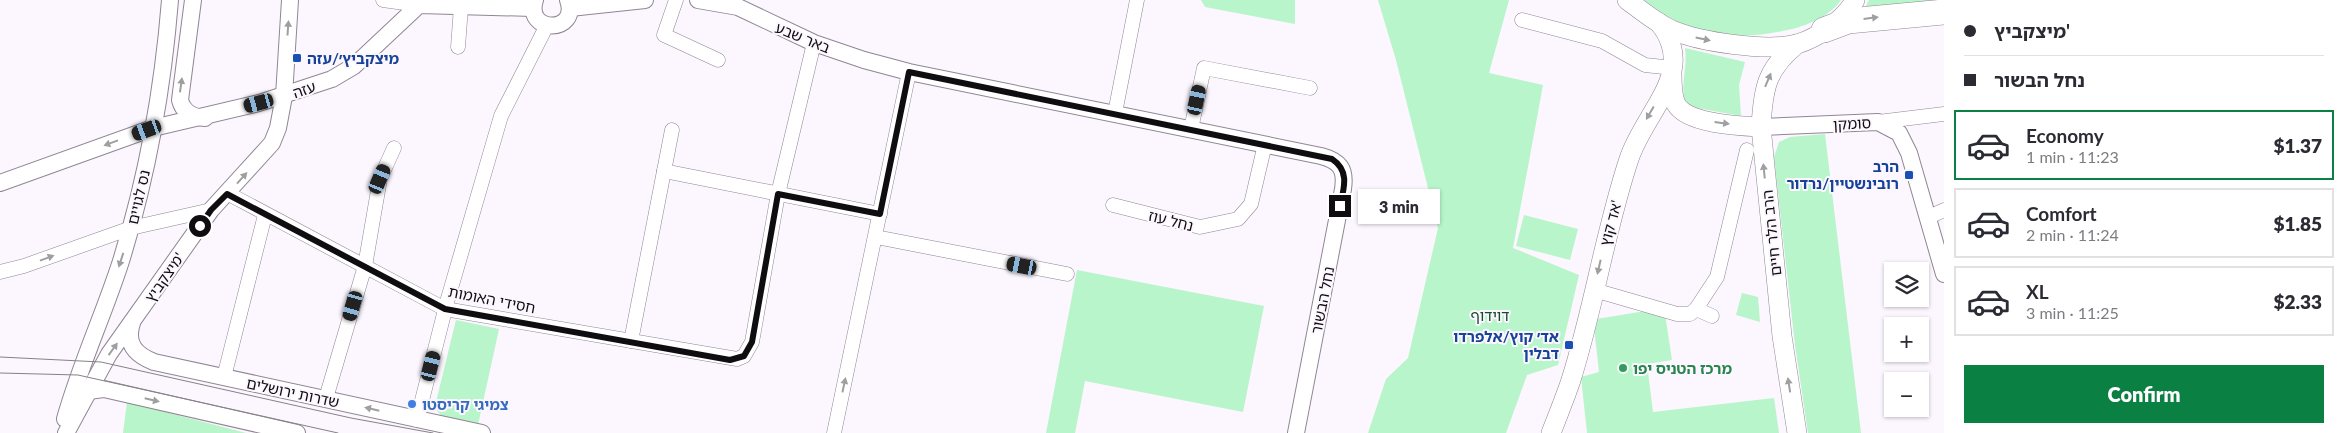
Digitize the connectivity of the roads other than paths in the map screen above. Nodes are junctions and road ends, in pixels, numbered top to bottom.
1 (170, 0) edge
2 (193, 0) edge
3 (290, 0) edge
4 (384, 0) edge
5 (645, 0) edge
6 (676, 0) edge
7 (698, 0) edge
8 (1137, 0) edge
9 (1627, 0) edge
10 (419, 2) edge
11 (1854, 2) edge
12 (534, 4) edge
13 (569, 4) edge
14 (461, 7) junction
15 (1944, 12) edge
16 (1522, 20) dead end
17 (1658, 22) junction
18 (546, 25) junction
19 (1824, 30) junction
20 (814, 43) junction
21 (1797, 44) junction
22 (458, 47) dead end
23 (718, 60) dead end
24 (1672, 70) junction
25 (909, 72) junction
26 (1310, 88) dead end
27 (284, 96) junction
28 (1114, 113) junction
29 (1944, 114) edge
30 (205, 118) junction
31 (1878, 122) junction
32 (1760, 127) junction
33 (153, 128) junction
34 (1191, 129) junction
35 (672, 130) dead end
36 (1265, 144) junction
37 (394, 148) dead end
38 (1746, 150) dead end
39 (664, 171) junction
40 (0, 183) edge
41 (227, 194) junction
42 (778, 194) junction
43 (1113, 205) dead end
44 (211, 210) junction
45 (880, 214) junction
46 (265, 215) junction
47 (1937, 219) edge
48 (131, 228) junction
49 (876, 237) junction
50 (1942, 254) edge
51 (365, 266) junction
52 (0, 272) edge
53 (1067, 274) dead end
54 (1944, 274) edge
55 (1594, 290) junction
56 (445, 309) junction
57 (1696, 309) junction
58 (1712, 316) dead end
59 (132, 323) junction
60 (631, 341) junction
61 (224, 376) junction
62 (81, 388) junction
63 (326, 398) junction
64 (417, 420) junction
65 (61, 433) edge
66 (66, 433) edge
67 (297, 433) edge
68 (482, 433) edge
69 (834, 433) edge
70 (1296, 433) edge
71 (1551, 433) edge
72 (1797, 433) edge

1 - 33 street, נס לגויים
30 -> 2 street
27 -> 3 street, מיצקביץ'
4 - 10 street
5 - 13 street
6 - 23 street
7 - 20 street, באר שבע
8 - 28 street
9 - 17 main road
10 - 14 street
10 - 27 street, עזה
11 - 19 main road
12 - 14 street
12 - 18 street
13 - 18 street
14 - 22 street
19 -> 15 highway
16 - 24 street
17 -> 21 main road
17 - 24 main road
18 - 56 street
19 - 21 main road
20 - 25 street, באר שבע
20 - 42 street
32 -> 21 main road, הרב הלר חיים
24 -> 32 main road
24 -> 55 main road, אד קוץ'
25 - 28 street
25 - 45 street
26 - 34 street
27 - 30 street, עזה
41 -> 27 street, מיצקביץ'
28 - 34 street
29 - 31 street, סומקן
30 - 33 street, עזה
31 - 32 street, סומקן
31 - 47 street
72 -> 32 main road, הרב הלר חיים
33 -> 40 street, עזה
33 - 48 street, נס לגויים
34 - 36 street
35 - 39 street
36 - 43 street, נחל עוז
36 - 70 street, נחל הבשור
37 - 51 street
38 - 57 street
39 - 42 street
39 - 60 street
41 - 44 street, מיצקביץ'
41 - 46 street, חסידי האומות
42 - 45 street
42 - 60 street, חסידי האומות
44 - 48 street
44 - 59 street, מיצקביץ'
45 - 49 street
46 - 51 street, חסידי האומות
46 - 61 street
47 - 50 street
52 -> 48 street
48 -> 62 street, נס לגויים
49 - 53 street
69 -> 49 street
50 - 54 street
51 - 56 street, חסידי האומות
51 - 63 street
55 - 57 street
55 - 71 main road, אד קוץ'
56 - 60 street, חסידי האומות
56 - 64 street
57 - 58 street
59 - 61 street, שדרות ירושלים
62 -> 59 street, מיצקביץ'
61 - 63 street, שדרות ירושלים
62 - 65 street
62 - 66 street
62 -> 67 street
64 -> 63 street, שדרות ירושלים
64 - 68 street, שדרות ירושלים

